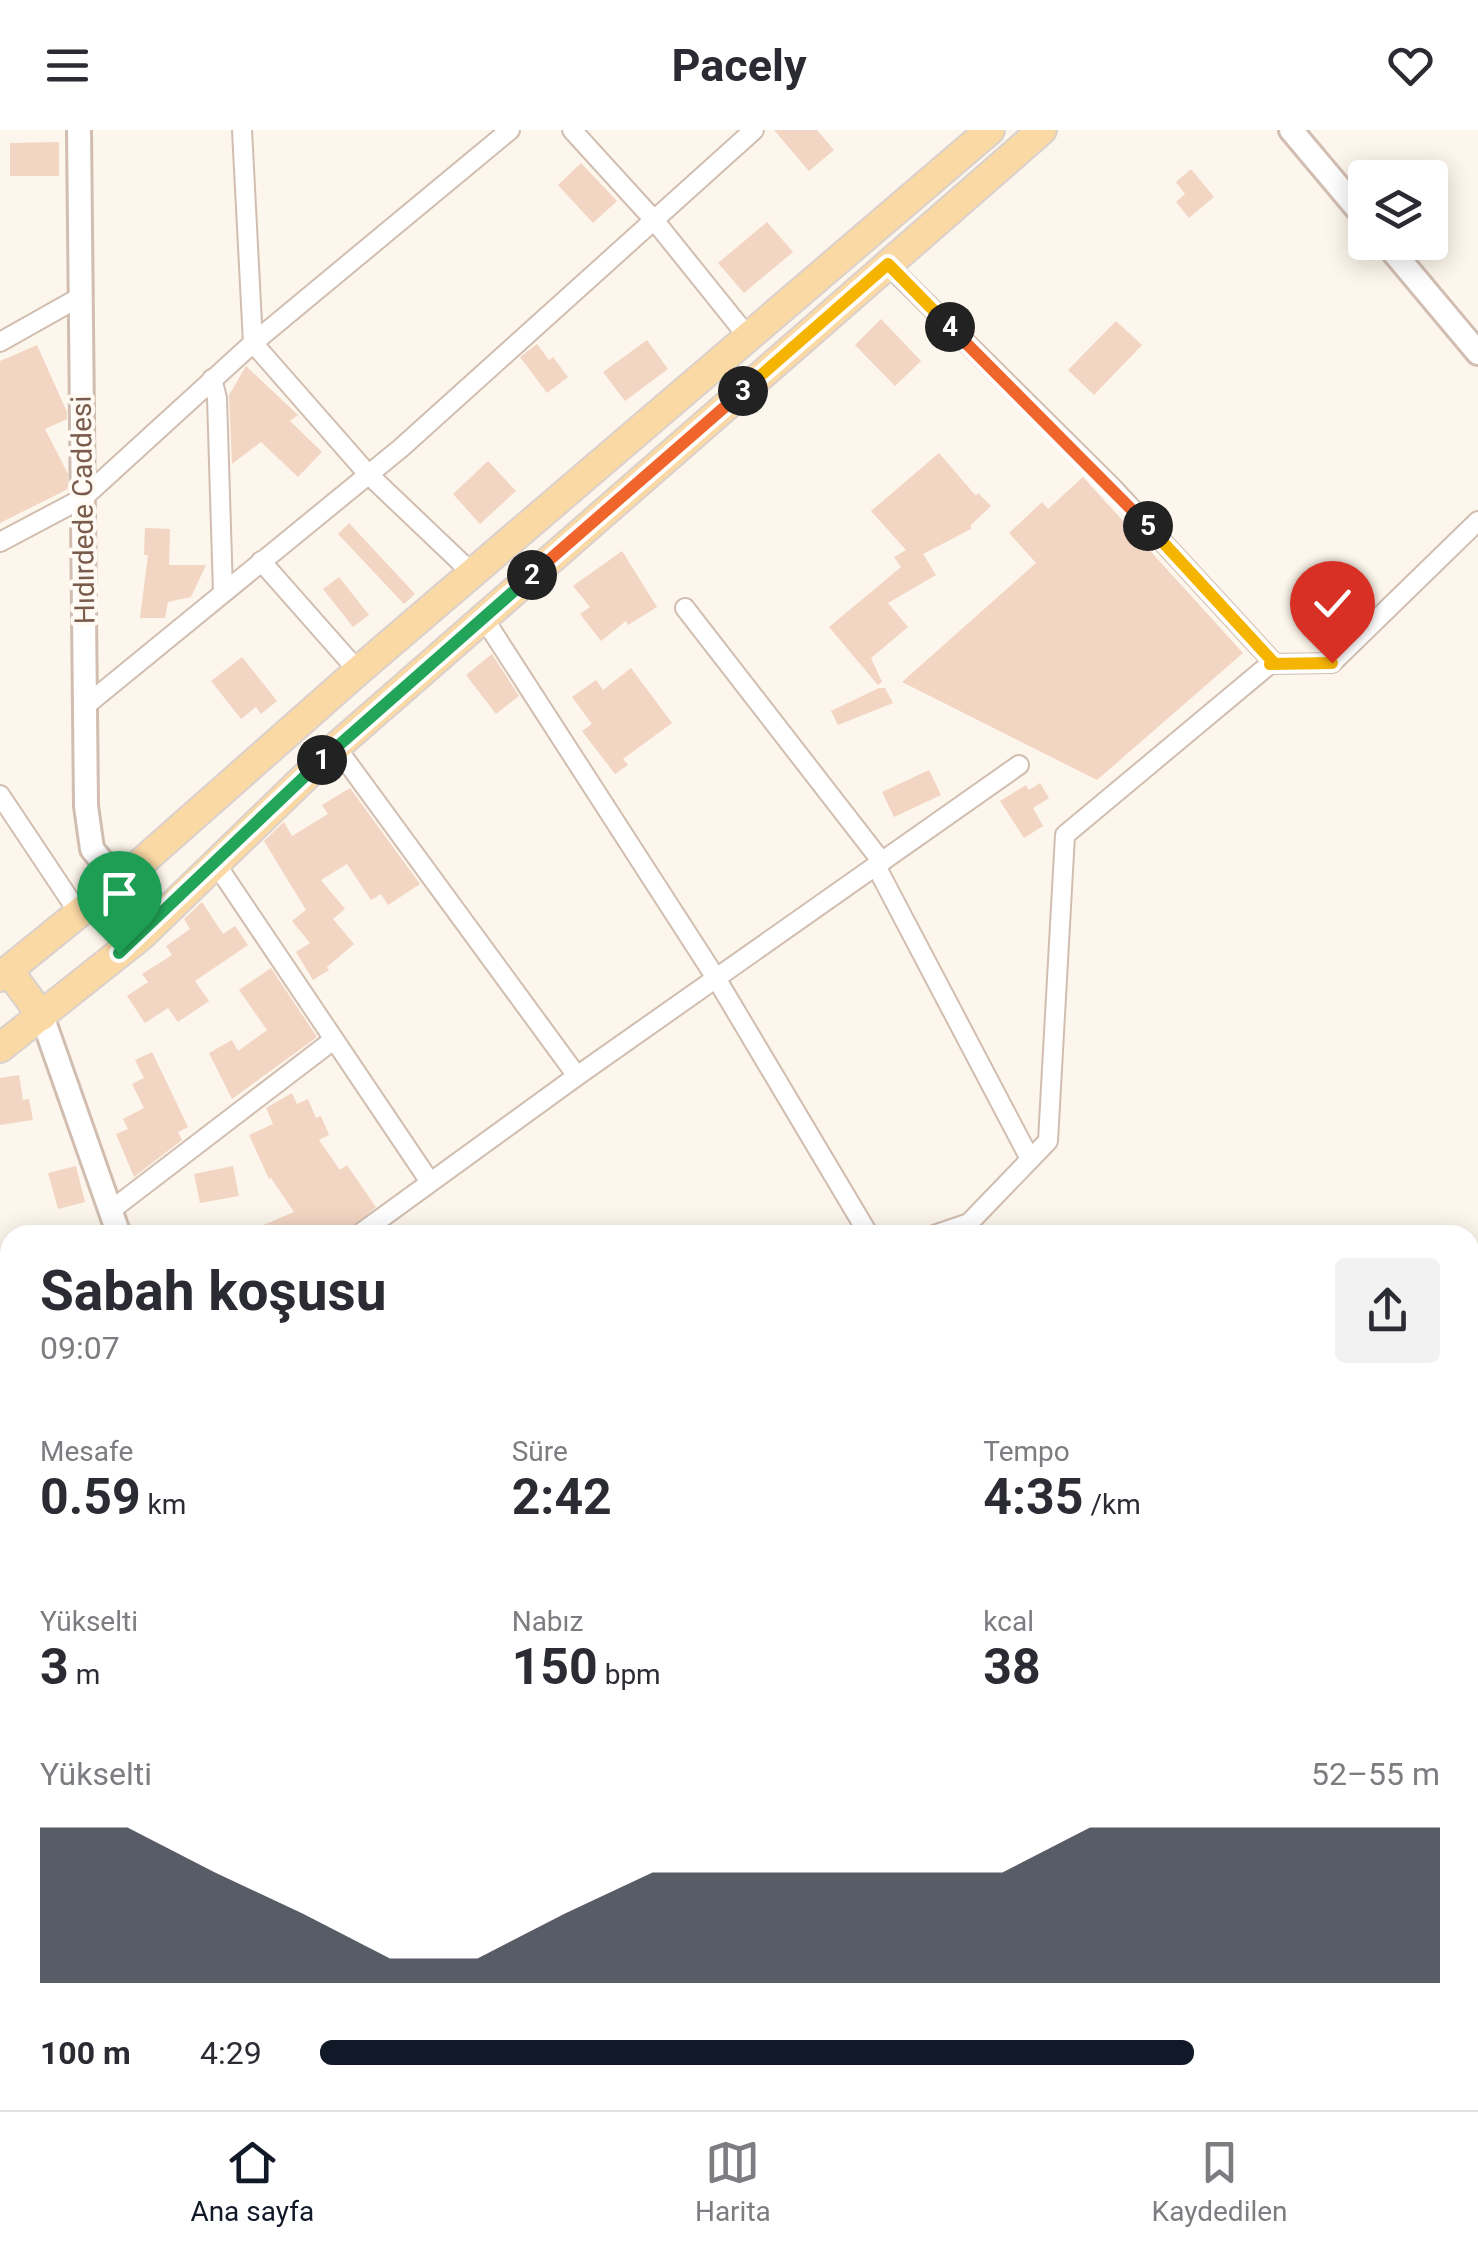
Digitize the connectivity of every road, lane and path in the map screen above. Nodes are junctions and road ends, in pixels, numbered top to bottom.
1 (79, 130) edge
2 (242, 130) edge
3 (510, 130) edge
4 (572, 130) edge
5 (754, 130) edge
6 (990, 130) edge
7 (1042, 130) edge
8 (1291, 130) edge
9 (1348, 198) edge
10 (654, 220) junction
11 (1400, 260) edge
12 (888, 264) junction
13 (80, 297) junction
14 (748, 337) junction
15 (0, 342) edge
16 (252, 342) junction
17 (1478, 353) edge
18 (212, 379) junction
19 (367, 473) junction
20 (83, 498) junction
21 (1478, 521) edge
22 (0, 542) edge
23 (261, 561) junction
24 (472, 573) junction
25 (224, 592) junction
26 (684, 608) dead end
27 (483, 617) junction
28 (1270, 664) junction
29 (358, 671) junction
30 (84, 707) junction
31 (336, 746) junction
32 (1019, 765) dead end
33 (0, 795) edge
34 (216, 864) junction
35 (879, 864) junction
36 (118, 880) junction
37 (86, 906) junction
38 (130, 945) junction
39 (4, 974) edge
40 (716, 978) junction
41 (42, 1016) junction
42 (332, 1041) junction
43 (0, 1048) edge
44 (577, 1076) junction
45 (1030, 1159) junction
46 (430, 1182) junction
47 (110, 1211) junction
48 (115, 1225) edge
49 (372, 1225) edge
50 (863, 1225) edge
51 (964, 1225) edge

1 - 13 street, Hıdırdede Caddesi
2 - 16 street
3 - 16 street
4 - 10 street
5 - 10 street
6 - 14 main road
7 - 12 main road
8 - 9 street
10 - 14 street
10 - 19 street
11 - 17 street
12 - 27 main road
12 - 28 street
13 - 15 street
13 - 20 street, Hıdırdede Caddesi
14 - 24 main road
16 - 18 street
16 - 19 street
18 - 20 street
18 - 25 street
19 - 23 street
19 - 24 street
20 - 22 street
20 - 30 street, Hıdırdede Caddesi
21 - 28 street
23 - 25 street
23 - 29 street
24 - 29 main road
25 - 30 street
26 - 35 street
27 - 31 main road
27 - 40 street
28 - 45 street
29 - 36 main road
30 - 36 street, Hıdırdede Caddesi
31 - 34 main road
31 - 44 street
32 - 35 street
33 - 37 street
34 - 38 main road
34 - 42 street
35 - 40 street
35 - 45 street
36 - 37 main road
37 - 38 main road
37 - 39 main road
38 - 41 main road
39 - 41 main road
40 - 44 street
40 - 50 street
41 - 43 main road
41 - 47 street
42 - 46 street
42 - 47 street
44 - 46 street
45 - 51 street
46 - 49 street
47 - 48 street

